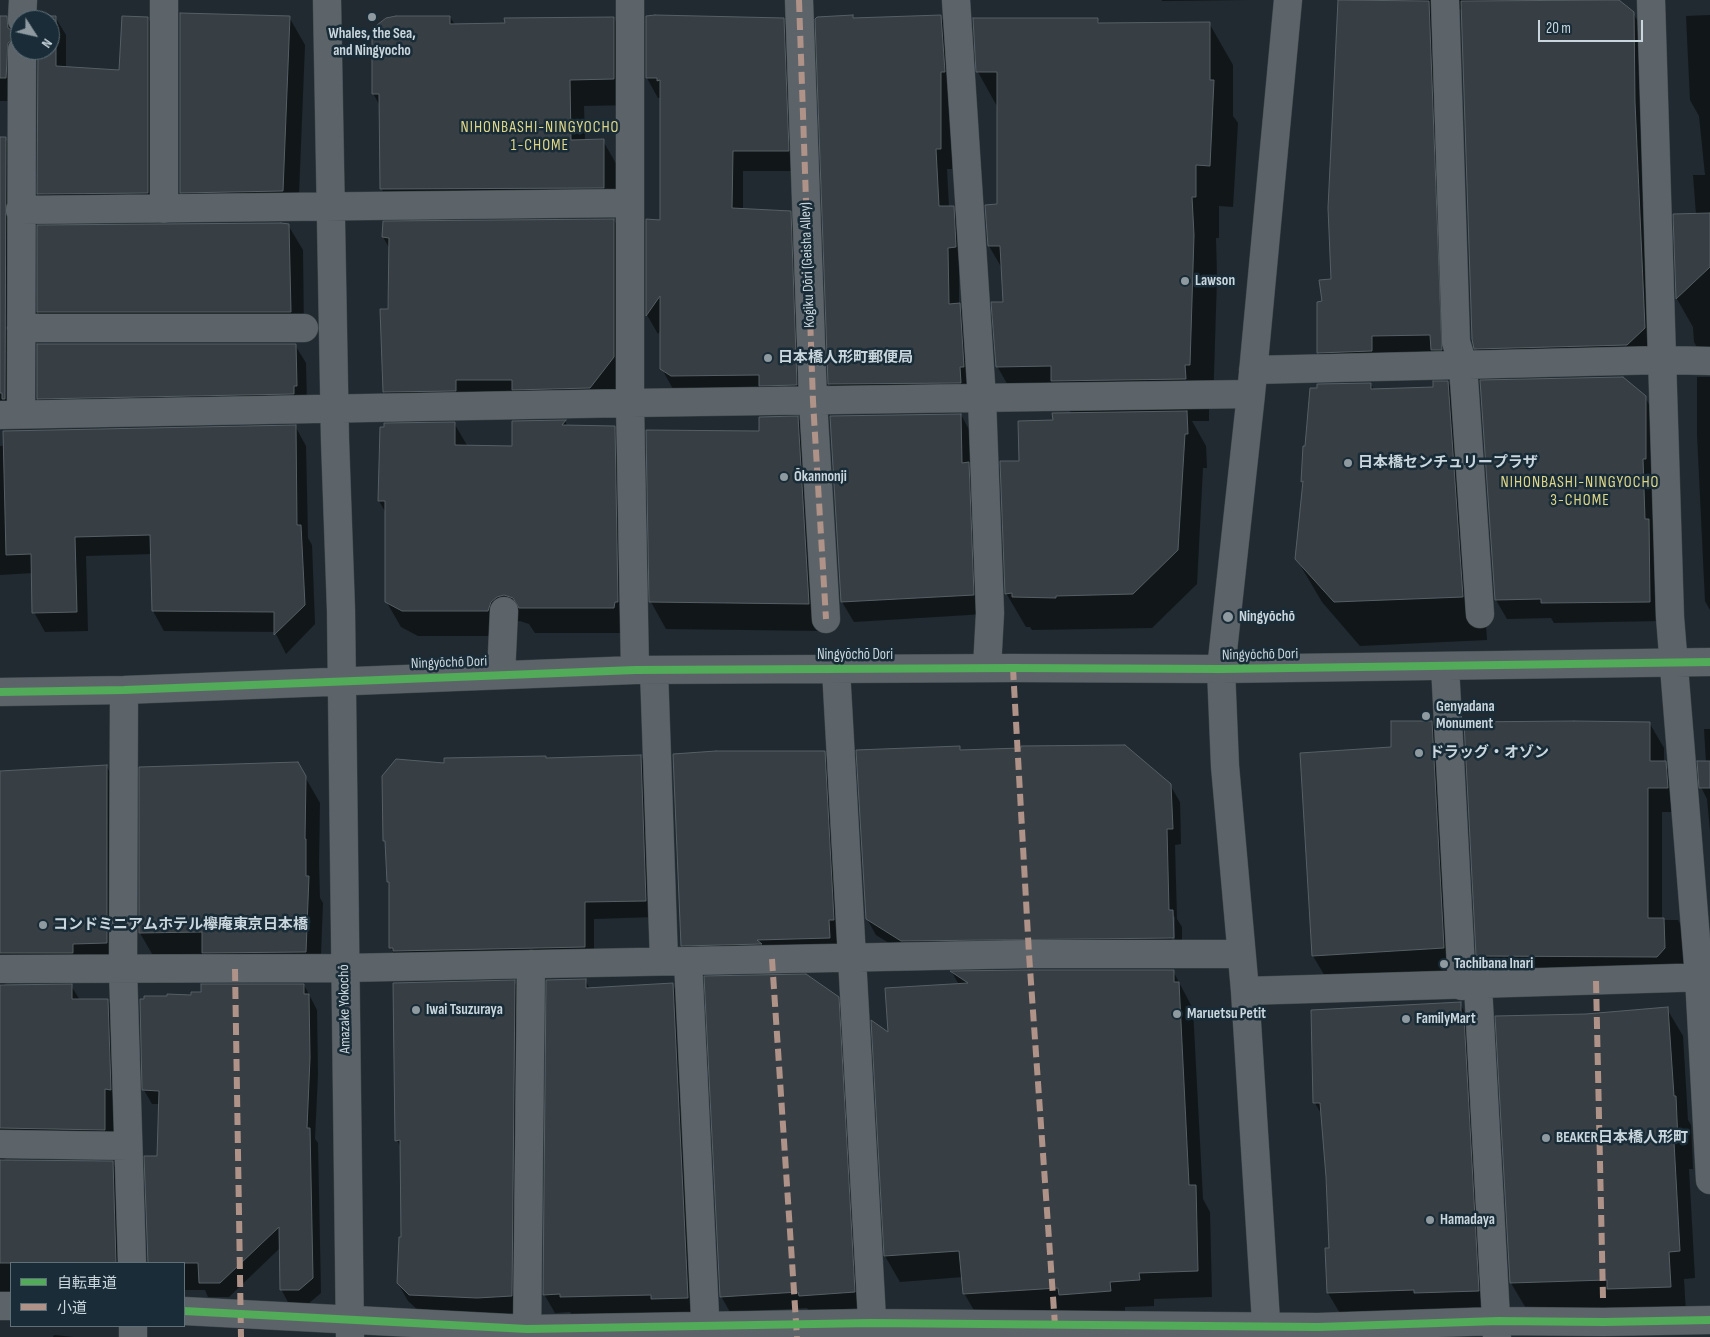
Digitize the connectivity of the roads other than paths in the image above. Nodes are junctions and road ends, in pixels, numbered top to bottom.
1 (164, 0) edge
2 (327, 0) edge
3 (630, 0) edge
4 (799, 0) edge
5 (956, 0) edge
6 (1288, 0) edge
7 (1445, 0) edge
8 (1651, 0) edge
9 (21, 60) edge
10 (14, 194) edge
11 (630, 202) junction
12 (331, 206) junction
13 (164, 209) junction
14 (10, 266) edge
15 (21, 328) junction
16 (304, 328) dead end
17 (1663, 360) junction
18 (1710, 361) edge
19 (1463, 365) junction
20 (1252, 382) junction
21 (982, 399) junction
22 (813, 401) junction
23 (630, 403) junction
24 (335, 409) junction
25 (10, 415) edge
26 (504, 611) dead end
27 (1480, 614) dead end
28 (826, 619) dead end
29 (1675, 662) junction
30 (1710, 662) edge
31 (1445, 666) junction
32 (987, 668) junction
33 (836, 669) junction
34 (1221, 669) junction
35 (645, 670) junction
36 (501, 675) junction
37 (341, 681) junction
38 (124, 690) junction
39 (0, 692) edge
40 (1240, 954) junction
41 (852, 957) junction
42 (676, 961) junction
43 (531, 964) junction
44 (345, 968) junction
45 (0, 969) edge
46 (123, 969) junction
47 (1704, 977) edge
48 (1470, 986) junction
49 (1245, 992) junction
50 (0, 1144) edge
51 (128, 1146) junction
52 (1710, 1180) edge
53 (132, 1262) edge
54 (185, 1311) edge
55 (1710, 1320) edge
56 (350, 1329) edge
57 (1497, 1329) edge
58 (872, 1330) edge
59 (1605, 1330) edge
60 (706, 1331) edge
61 (1056, 1331) edge
62 (1267, 1332) edge
63 (527, 1333) edge

1 - 13 street
2 - 12 street, Amazake Yokochō
3 - 11 street
4 - 22 street, Kogiku Dōri (Geisha Alley)
5 - 21 street
6 - 20 street
7 - 19 street
8 - 17 street
9 - 10 street
10 - 13 street
10 - 14 street
11 - 12 street
11 - 23 street
12 - 13 street
12 - 24 street, Amazake Yokochō
14 - 15 street
15 - 16 street
15 - 25 street
17 - 18 street
17 - 19 street
17 - 29 street
19 - 20 street
19 - 27 street
20 - 21 street
20 - 34 street
21 - 22 street
21 - 32 street
22 - 23 street
22 - 28 street, Kogiku Dōri (Geisha Alley)
23 - 24 street
23 - 35 street
24 - 25 street
24 - 37 street, Amazake Yokochō
26 - 36 street
29 - 30 street, Ningyōchō Dori
29 - 31 street, Ningyōchō Dori
29 - 47 street
31 - 34 street, Ningyōchō Dori
31 - 48 street
32 - 33 street, Ningyōchō Dori
32 - 34 street, Ningyōchō Dori
33 - 35 street, Ningyōchō Dori
33 - 41 street
34 - 40 street
35 - 36 street, Ningyōchō Dori
35 - 42 street
36 - 37 street, Ningyōchō Dori
37 - 38 street, Ningyōchō Dori
37 - 44 street, Amazake Yokochō
38 - 39 street, Ningyōchō Dori
38 - 46 street
40 - 41 street
40 - 49 street
41 - 42 street
41 - 58 street
42 - 43 street
42 - 60 street
43 - 44 street
43 - 63 street
44 - 46 street
44 - 56 street, Amazake Yokochō
45 - 46 street
46 - 51 street
47 - 48 street
47 - 52 street
48 - 49 street
48 - 57 street
49 - 62 street
50 - 51 street
51 - 53 street
54 - 56 street
55 - 59 street
56 - 63 street
57 - 59 street
57 - 62 street
58 - 60 street
58 - 61 street
60 - 63 street
61 - 62 street

